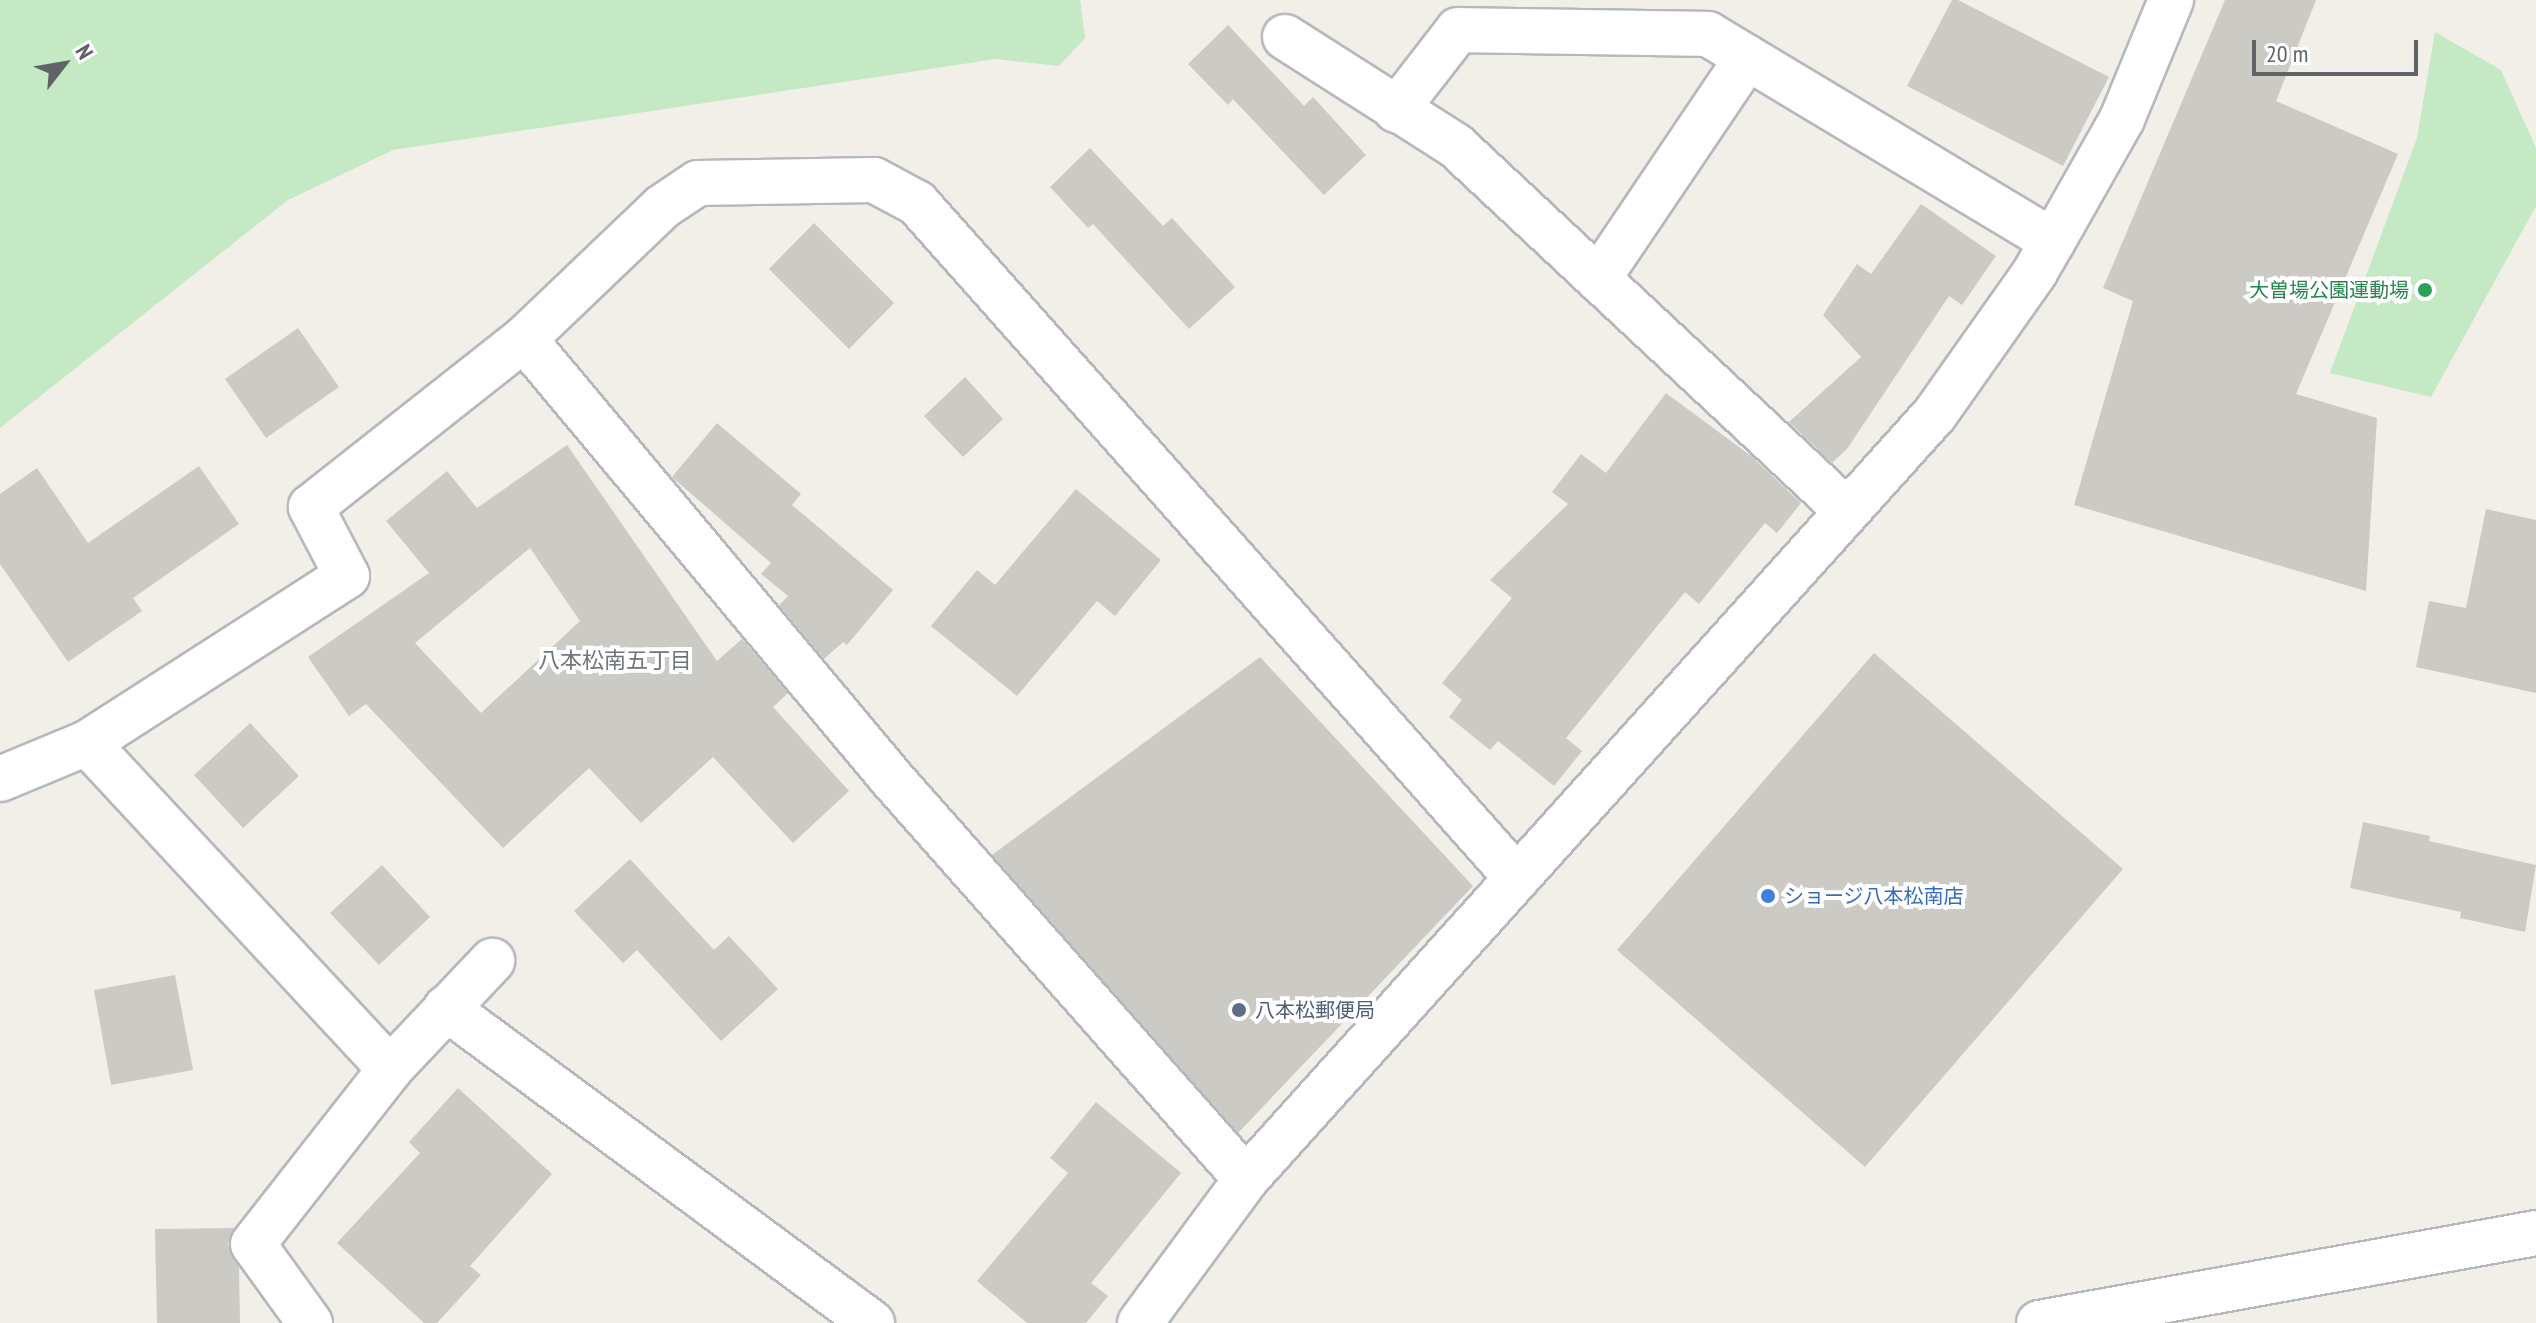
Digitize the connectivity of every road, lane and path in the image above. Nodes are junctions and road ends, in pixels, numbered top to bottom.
1 (2171, 0) edge
2 (1285, 37) dead end
3 (1747, 58) junction
4 (1396, 110) junction
5 (2053, 241) junction
6 (1598, 279) junction
7 (524, 339) junction
8 (1847, 511) junction
9 (87, 743) junction
10 (0, 779) edge
11 (1517, 878) junction
12 (492, 961) dead end
13 (446, 1008) junction
14 (390, 1069) junction
15 (1246, 1179) junction
16 (2536, 1233) edge
17 (310, 1323) edge
18 (872, 1323) edge
19 (1140, 1323) edge
20 (2039, 1323) edge

1 - 5 street
2 - 4 street
3 - 4 street
3 - 5 street
3 - 6 street
4 - 6 street
5 - 8 street
6 - 8 street
7 - 9 street
7 - 11 street
7 - 15 street
8 - 11 street
9 - 10 street
9 - 14 street
11 - 15 street
12 - 13 street
13 - 14 street
13 - 18 street
14 - 17 street
15 - 19 street
16 - 20 street

